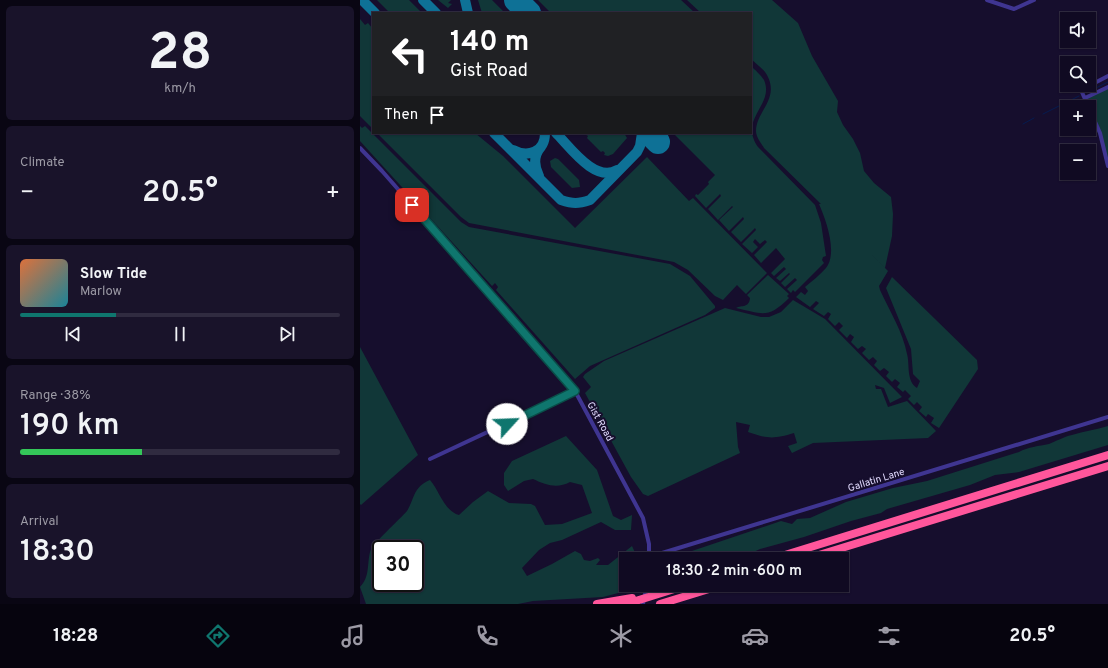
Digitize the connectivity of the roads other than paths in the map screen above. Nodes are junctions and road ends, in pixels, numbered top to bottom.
1 (987, 0) edge
2 (1034, 0) edge
3 (1108, 76) edge
4 (1108, 87) edge
5 (1085, 98) junction
6 (360, 148) edge
7 (1108, 166) edge
8 (575, 391) junction
9 (1108, 417) edge
10 (1108, 455) edge
11 (430, 459) dead end
12 (1108, 466) edge
13 (649, 552) edge
14 (669, 552) edge
15 (795, 552) edge
16 (829, 552) edge
17 (646, 592) edge
18 (665, 592) edge
19 (699, 592) edge
20 (659, 594) junction
21 (597, 604) edge
22 (626, 604) edge
23 (643, 604) edge
24 (660, 604) edge

1 - 2 street
3 - 5 street
4 - 5 street
5 - 7 street
6 - 8 street, Gist Road
8 - 11 street
8 - 13 street, Gist Road
9 - 14 street, Gallatin Lane
10 - 15 highway
12 - 16 highway
17 - 23 street
18 - 20 highway
19 - 24 highway
20 - 21 highway
20 - 22 highway

